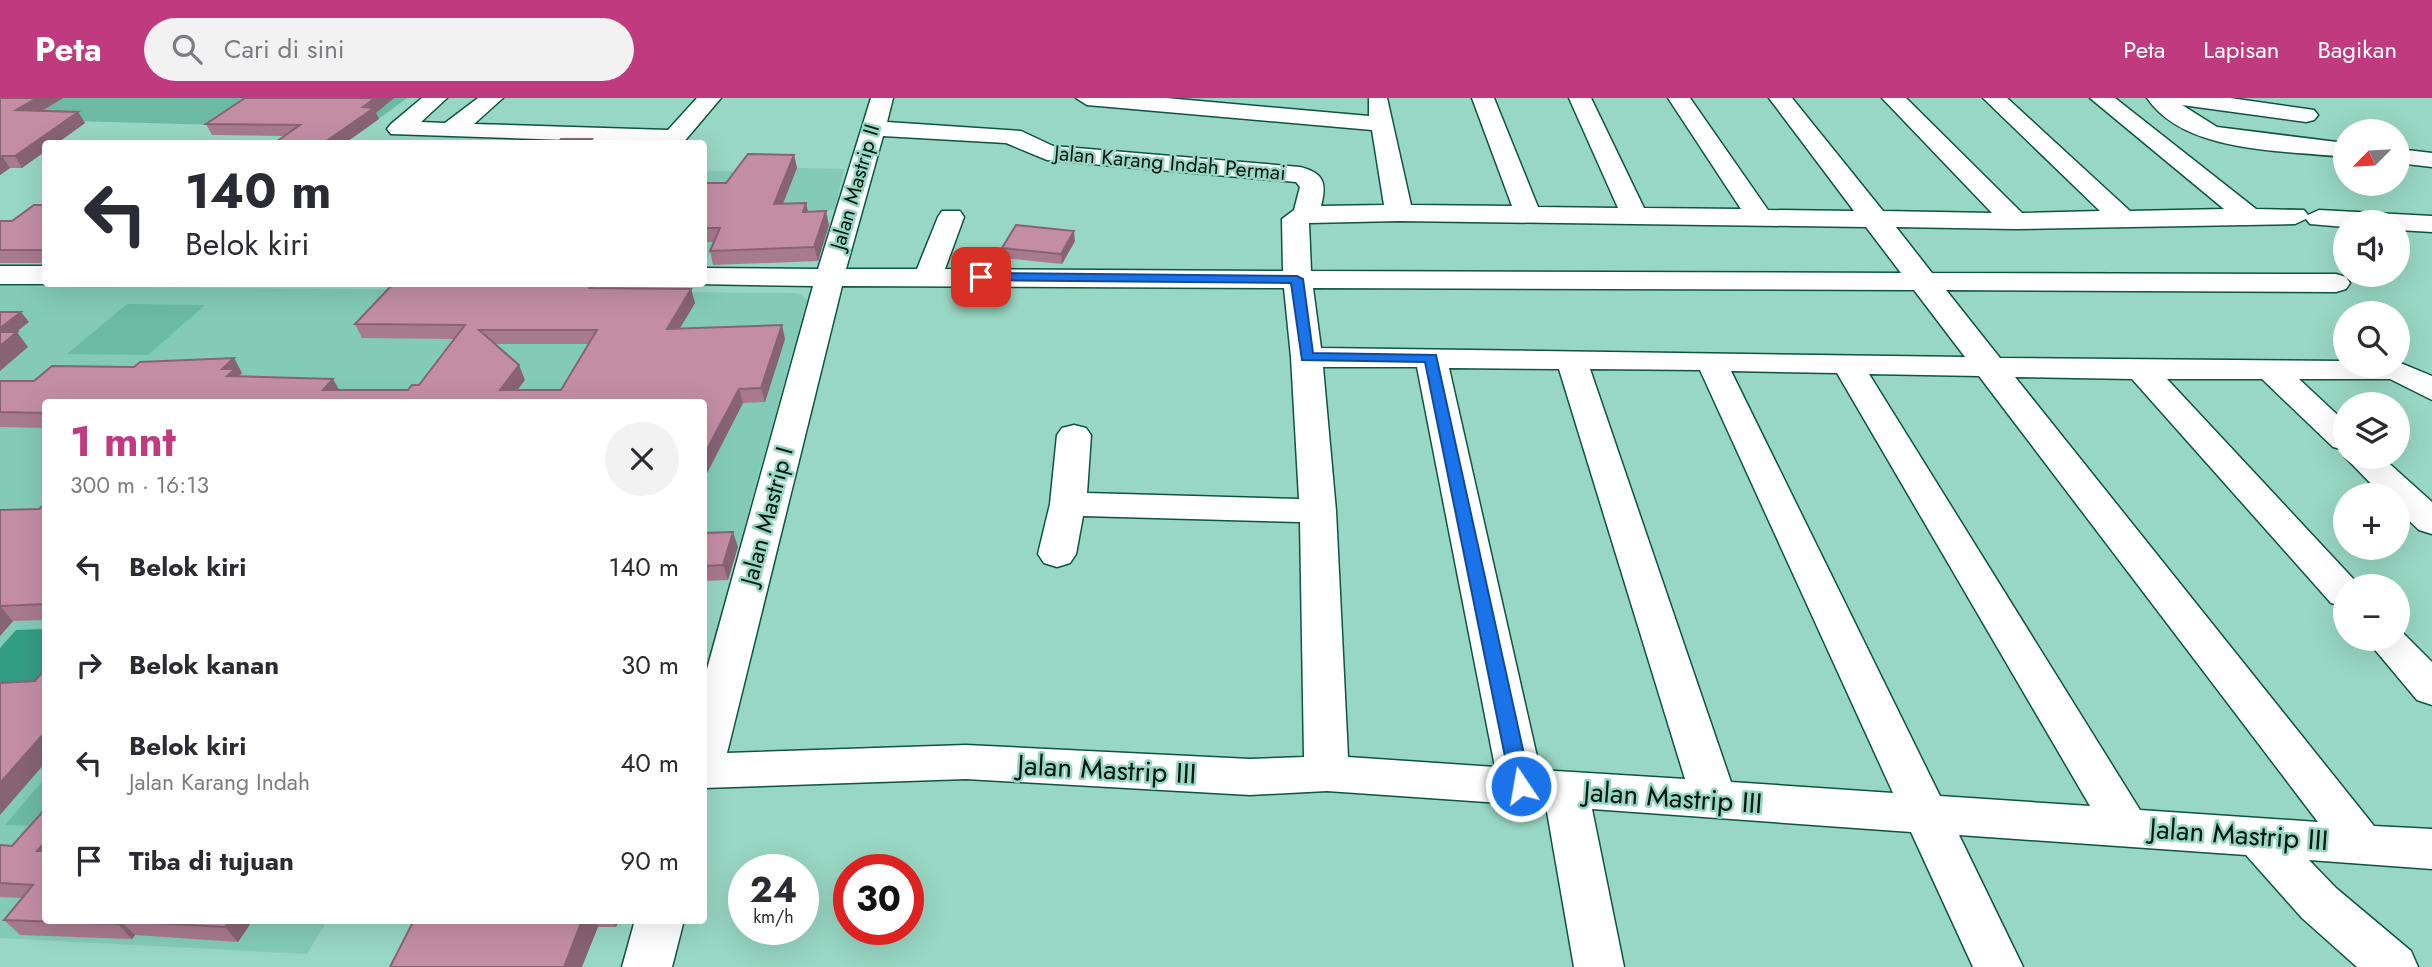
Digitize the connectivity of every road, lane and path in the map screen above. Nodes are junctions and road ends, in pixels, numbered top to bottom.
1 (436, 98) edge
2 (492, 98) edge
3 (710, 98) edge
4 (882, 98) edge
5 (1378, 98) edge
6 (1483, 98) edge
7 (1580, 98) edge
8 (1679, 98) edge
9 (1780, 98) edge
10 (1893, 98) edge
11 (1994, 98) edge
12 (2101, 98) edge
13 (2158, 98) edge
14 (2177, 98) edge
15 (1102, 99) edge
16 (2302, 106) edge
17 (1382, 124) junction
18 (872, 128) junction
19 (450, 131) junction
20 (671, 140) edge
21 (2333, 148) edge
22 (2333, 149) edge
23 (2410, 157) edge
24 (2432, 160) edge
25 (1399, 213) junction
26 (1528, 214) junction
27 (1306, 215) junction
28 (1634, 215) junction
29 (1759, 216) junction
30 (951, 217) dead end
31 (2250, 217) junction
32 (1874, 218) junction
33 (2124, 220) junction
34 (2015, 221) junction
35 (2432, 223) edge
36 (0, 275) edge
37 (42, 275) edge
38 (707, 276) edge
39 (830, 276) junction
40 (928, 277) junction
41 (1297, 279) junction
42 (1920, 280) junction
43 (2333, 283) edge
44 (1307, 357) junction
45 (1431, 358) junction
46 (1711, 361) junction
47 (1572, 362) junction
48 (1847, 364) junction
49 (1988, 366) junction
50 (2269, 369) junction
51 (2141, 370) junction
52 (2432, 390) edge
53 (2333, 429) edge
54 (1074, 435) dead end
55 (2375, 469) edge
56 (1068, 504) junction
57 (1318, 511) junction
58 (2432, 522) edge
59 (1057, 554) dead end
60 (2333, 581) edge
61 (2397, 651) edge
62 (2432, 689) edge
63 (707, 746) edge
64 (707, 771) edge
65 (1327, 773) junction
66 (1544, 788) junction
67 (1714, 799) junction
68 (1927, 814) junction
69 (2126, 827) junction
70 (2256, 835) junction
71 (2360, 842) junction
72 (2432, 849) edge
73 (659, 924) edge
74 (647, 967) edge
75 (1599, 967) edge
76 (1998, 967) edge
77 (2393, 967) edge

1 - 19 street
2 - 19 street
3 - 20 street
4 - 18 street, Jalan Mastrip II
5 - 17 street
6 - 26 street
7 - 28 street
8 - 29 street
9 - 32 street
10 - 34 street
11 - 33 street
12 - 31 street
13 - 22 street
14 - 16 street
15 - 17 street
16 - 21 street
17 - 25 street
18 - 27 street, Jalan Karang Indah Permai
18 - 39 street, Jalan Mastrip II
19 - 20 street
23 - 24 street
25 - 26 street
25 - 27 street
26 - 28 street
27 - 41 street
28 - 29 street
29 - 32 street
30 - 40 street
31 - 33 street
31 - 35 street
32 - 34 street
32 - 42 street
33 - 34 street
36 - 37 street
38 - 39 street
39 - 40 street
39 - 63 street, Jalan Mastrip I
40 - 41 street
41 - 42 street
41 - 44 street
42 - 43 street
42 - 49 street
44 - 45 street
44 - 57 street
45 - 47 street
45 - 66 street
46 - 47 street
46 - 48 street
46 - 68 street
47 - 67 street
48 - 49 street
48 - 69 street
49 - 51 street
49 - 71 street
50 - 51 street
50 - 52 street
50 - 53 street
51 - 60 street
54 - 56 street
55 - 58 street
56 - 57 street
56 - 59 street
57 - 65 street
61 - 62 street
64 - 65 street, Jalan Mastrip III
65 - 66 street, Jalan Mastrip III
66 - 67 street, Jalan Mastrip III
66 - 75 street
67 - 68 street, Jalan Mastrip III
68 - 69 street, Jalan Mastrip III
68 - 76 street
69 - 70 street, Jalan Mastrip III
70 - 71 street, Jalan Mastrip III
70 - 77 street
71 - 72 street, Jalan Mastrip III
73 - 74 street

